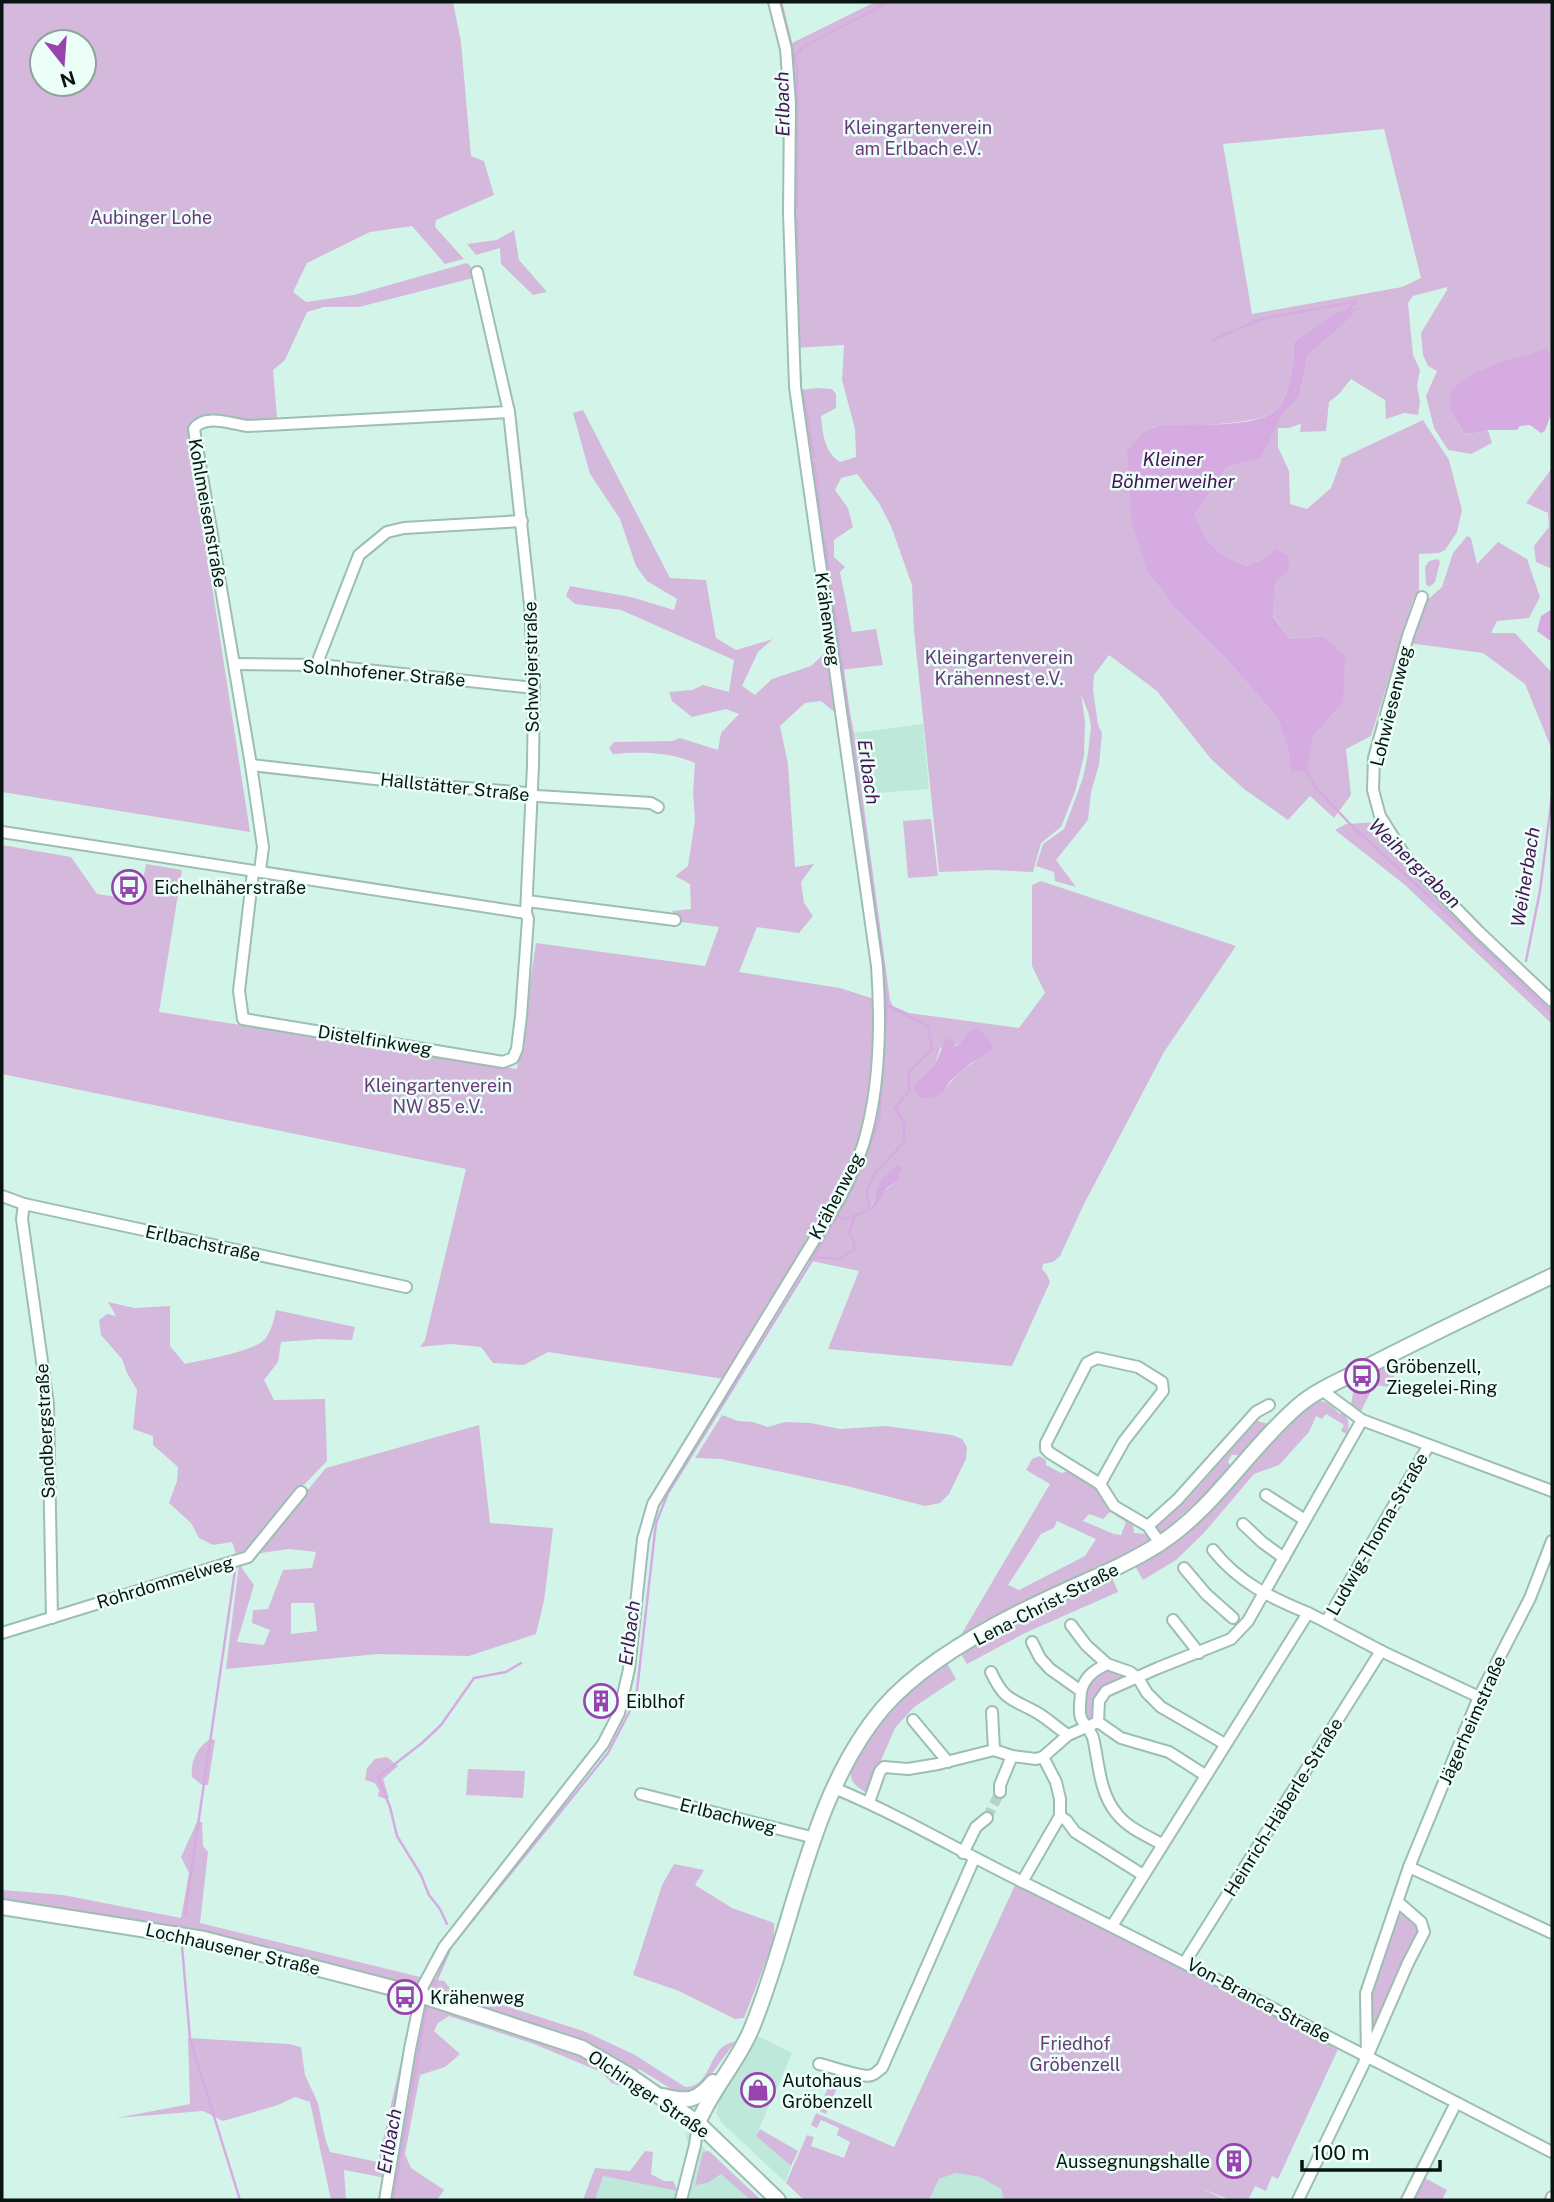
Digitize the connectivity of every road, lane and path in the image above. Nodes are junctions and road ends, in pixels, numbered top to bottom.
1 (774, 2) edge
2 (477, 272) dead end
3 (509, 411) junction
4 (522, 521) junction
5 (1422, 597) dead end
6 (234, 664) junction
7 (320, 665) junction
8 (534, 688) junction
9 (251, 765) junction
10 (532, 794) junction
11 (658, 807) dead end
12 (2, 832) edge
13 (257, 872) junction
14 (527, 901) junction
15 (526, 913) junction
16 (675, 920) dead end
17 (1552, 1001) edge
18 (243, 1019) joint
19 (507, 1061) joint
20 (2, 1196) edge
21 (24, 1204) junction
22 (1552, 1276) edge
23 (406, 1287) dead end
24 (1323, 1391) junction
25 (1269, 1405) dead end
26 (1362, 1420) junction
27 (1429, 1445) junction
28 (1100, 1484) junction
29 (1552, 1491) edge
30 (301, 1492) dead end
31 (1266, 1494) dead end
32 (1305, 1520) junction
33 (1243, 1524) dead end
34 (1148, 1525) junction
35 (1552, 1541) edge
36 (1160, 1543) junction
37 (1213, 1550) dead end
38 (1284, 1558) junction
39 (1184, 1568) dead end
40 (1263, 1593) junction
41 (1255, 1608) junction
42 (1308, 1613) junction
43 (52, 1618) junction
44 (1233, 1618) junction
45 (1172, 1620) dead end
46 (1326, 1622) junction
47 (1071, 1625) dead end
48 (2, 1633) edge
49 (1231, 1639) junction
50 (1032, 1643) dead end
51 (1381, 1651) junction
52 (1199, 1653) junction
53 (1107, 1664) junction
54 (990, 1672) dead end
55 (1138, 1678) junction
56 (1081, 1691) junction
57 (1479, 1697) junction
58 (992, 1712) dead end
59 (913, 1720) dead end
60 (1098, 1722) junction
61 (1087, 1727) junction
62 (1068, 1735) junction
63 (1225, 1744) junction
64 (994, 1750) junction
65 (1012, 1756) junction
66 (1043, 1757) junction
67 (948, 1762) junction
68 (1205, 1774) junction
69 (834, 1788) junction
70 (1000, 1792) tunnel mouth
71 (641, 1794) dead end
72 (869, 1802) junction
73 (1060, 1816) junction
74 (987, 1818) tunnel mouth
75 (815, 1838) junction
76 (1163, 1844) junction
77 (963, 1853) junction
78 (975, 1858) junction
79 (1409, 1867) junction
80 (1143, 1875) junction
81 (1022, 1882) junction
82 (1398, 1902) junction
83 (2, 1907) edge
84 (1112, 1926) junction
85 (1552, 1933) edge
86 (1185, 1962) junction
87 (421, 1995) junction
88 (743, 2046) junction
89 (1367, 2057) junction
90 (819, 2064) dead end
91 (656, 2094) junction
92 (1456, 2103) junction
93 (698, 2123) junction
94 (1552, 2152) edge
95 (385, 2200) edge
96 (681, 2200) edge
97 (778, 2200) edge
98 (1298, 2200) edge
99 (1407, 2200) edge

1 - 87 street, Krähenweg
2 - 3 street, Schwojerstraße
3 - 4 street, Schwojerstraße
3 - 6 street, Kohlmeisenstraße
4 - 7 street
4 - 8 street, Schwojerstraße
5 - 17 street, Lohwiesenweg
6 - 7 street, Solnhofener Straße
6 - 9 street, Kohlmeisenstraße
7 - 8 street, Solnhofener Straße
8 - 10 street, Schwojerstraße
9 - 10 street, Hallstätter Straße
9 - 13 street, Kohlmeisenstraße
10 - 11 street, Hallstätter Straße
10 - 14 street, Schwojerstraße
12 - 13 street
13 - 15 street
13 - 18 street, Kohlmeisenstraße
14 - 15 street, Schwojerstraße
14 - 16 street
15 - 19 street, Schwojerstraße
18 - 19 street, Distelfinkweg
20 - 21 street, Erlbachstraße
21 - 23 street, Erlbachstraße
21 - 43 street, Sandbergstraße
22 - 24 street, Lena-Christ-Straße
24 - 26 street
24 - 36 street, Lena-Christ-Straße
25 - 34 street
26 - 27 street
26 - 32 street
27 - 29 street
27 - 46 street, Ludwig-Thoma-Straße
28 - 28 street
28 - 34 street
30 - 43 street, Rohrdommelweg
31 - 32 street
32 - 38 street
33 - 38 street
34 - 36 street
35 - 57 street, Jägerheimstraße
36 - 69 street, Lena-Christ-Straße
37 - 40 street
38 - 40 street
39 - 44 street
40 - 41 street
40 - 42 street
41 - 44 street
41 - 49 street
42 - 46 street
42 - 63 street
43 - 48 street, Rohrdommelweg
44 - 49 street
45 - 52 street
46 - 51 street, Ludwig-Thoma-Straße
47 - 53 street, Lena-Christ-Straße
49 - 52 street
50 - 56 street, Lena-Christ-Straße
51 - 57 street, Ludwig-Thoma-Straße
51 - 86 street, Heinrich-Häberle-Straße
52 - 55 street
53 - 55 street, Lena-Christ-Straße
53 - 56 street
54 - 62 street, Lena-Christ-Straße
55 - 60 street
55 - 63 street, Lena-Christ-Straße
56 - 61 street
57 - 79 street, Jägerheimstraße
58 - 64 street
59 - 67 street
60 - 61 street
60 - 68 street
61 - 62 street
61 - 76 street
62 - 66 street
63 - 68 street
64 - 65 street
64 - 67 street
65 - 66 street
65 - 70 street
66 - 73 street
67 - 72 street
68 - 76 street
69 - 72 street, Von-Branca-Straße
69 - 75 street, Lena-Christ-Straße
71 - 75 street, Erlbachweg
72 - 77 street, Von-Branca-Straße
73 - 80 street
73 - 81 street
74 - 77 street
75 - 88 street, Lena-Christ-Straße
76 - 80 street
77 - 78 street, Von-Branca-Straße
78 - 81 street, Von-Branca-Straße
78 - 90 street
79 - 82 street, Jägerheimstraße
79 - 85 street
80 - 84 street
81 - 84 street, Von-Branca-Straße
82 - 89 street, Jägerheimstraße
82 - 89 street
83 - 87 street, Lochhausener Straße
84 - 86 street, Von-Branca-Straße
86 - 89 street, Von-Branca-Straße
87 - 91 street, Olchinger Straße
87 - 95 street, Krähenweg
88 - 91 street
88 - 93 street, Lena-Christ-Straße
89 - 92 street, Von-Branca-Straße
89 - 98 street
91 - 93 street, Olchinger Straße
92 - 94 street, Von-Branca-Straße
92 - 99 street
93 - 96 street
93 - 97 street, Olchinger Straße

